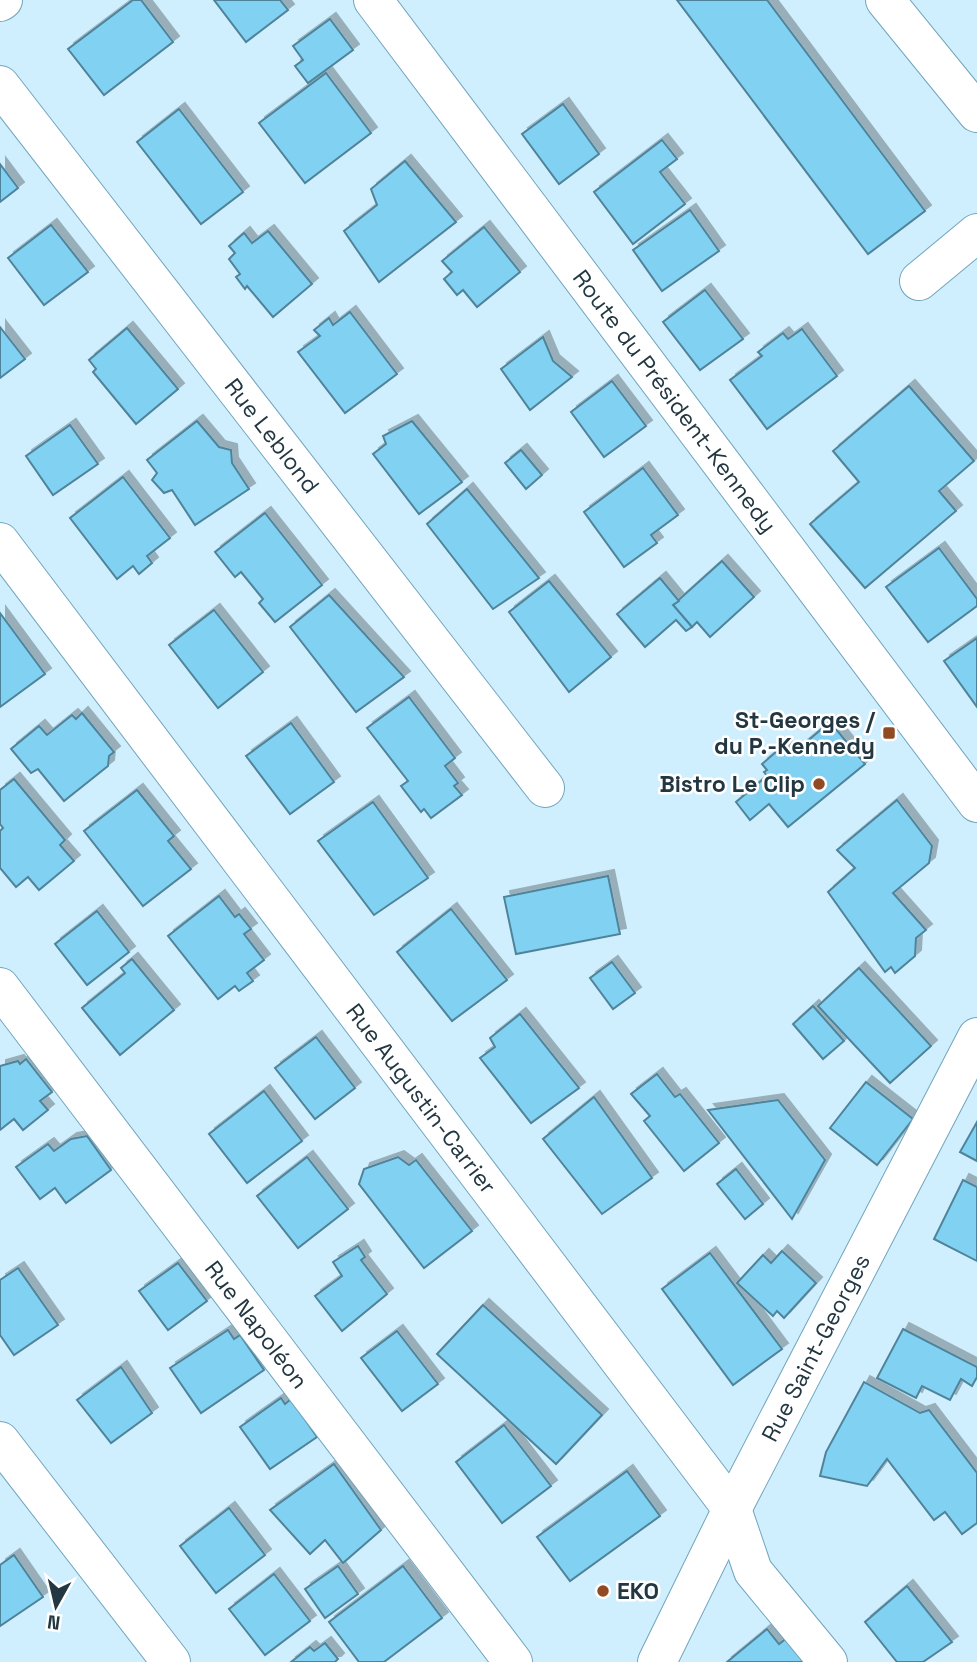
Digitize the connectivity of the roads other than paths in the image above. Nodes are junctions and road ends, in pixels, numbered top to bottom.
1 (373, 0) edge
2 (885, 0) edge
3 (0, 85) edge
4 (977, 113) edge
5 (977, 233) edge
6 (919, 281) dead end
7 (0, 542) edge
8 (545, 788) dead end
9 (977, 803) edge
10 (0, 987) edge
11 (977, 1037) edge
12 (0, 1441) edge
13 (732, 1509) junction
14 (171, 1662) edge
15 (513, 1662) edge
16 (657, 1662) edge
17 (828, 1662) edge

1 - 9 street, Route du Président-Kennedy
2 - 4 street
3 - 8 street, Rue Leblond
5 - 6 street
7 - 13 street, Rue Augustin-Carrier
10 - 15 street, Rue Napoléon
11 - 13 street, Rue Saint-Georges
12 - 14 street
13 - 16 street, Rue Saint-Georges
13 - 17 street, Rue Augustin-Carrier

